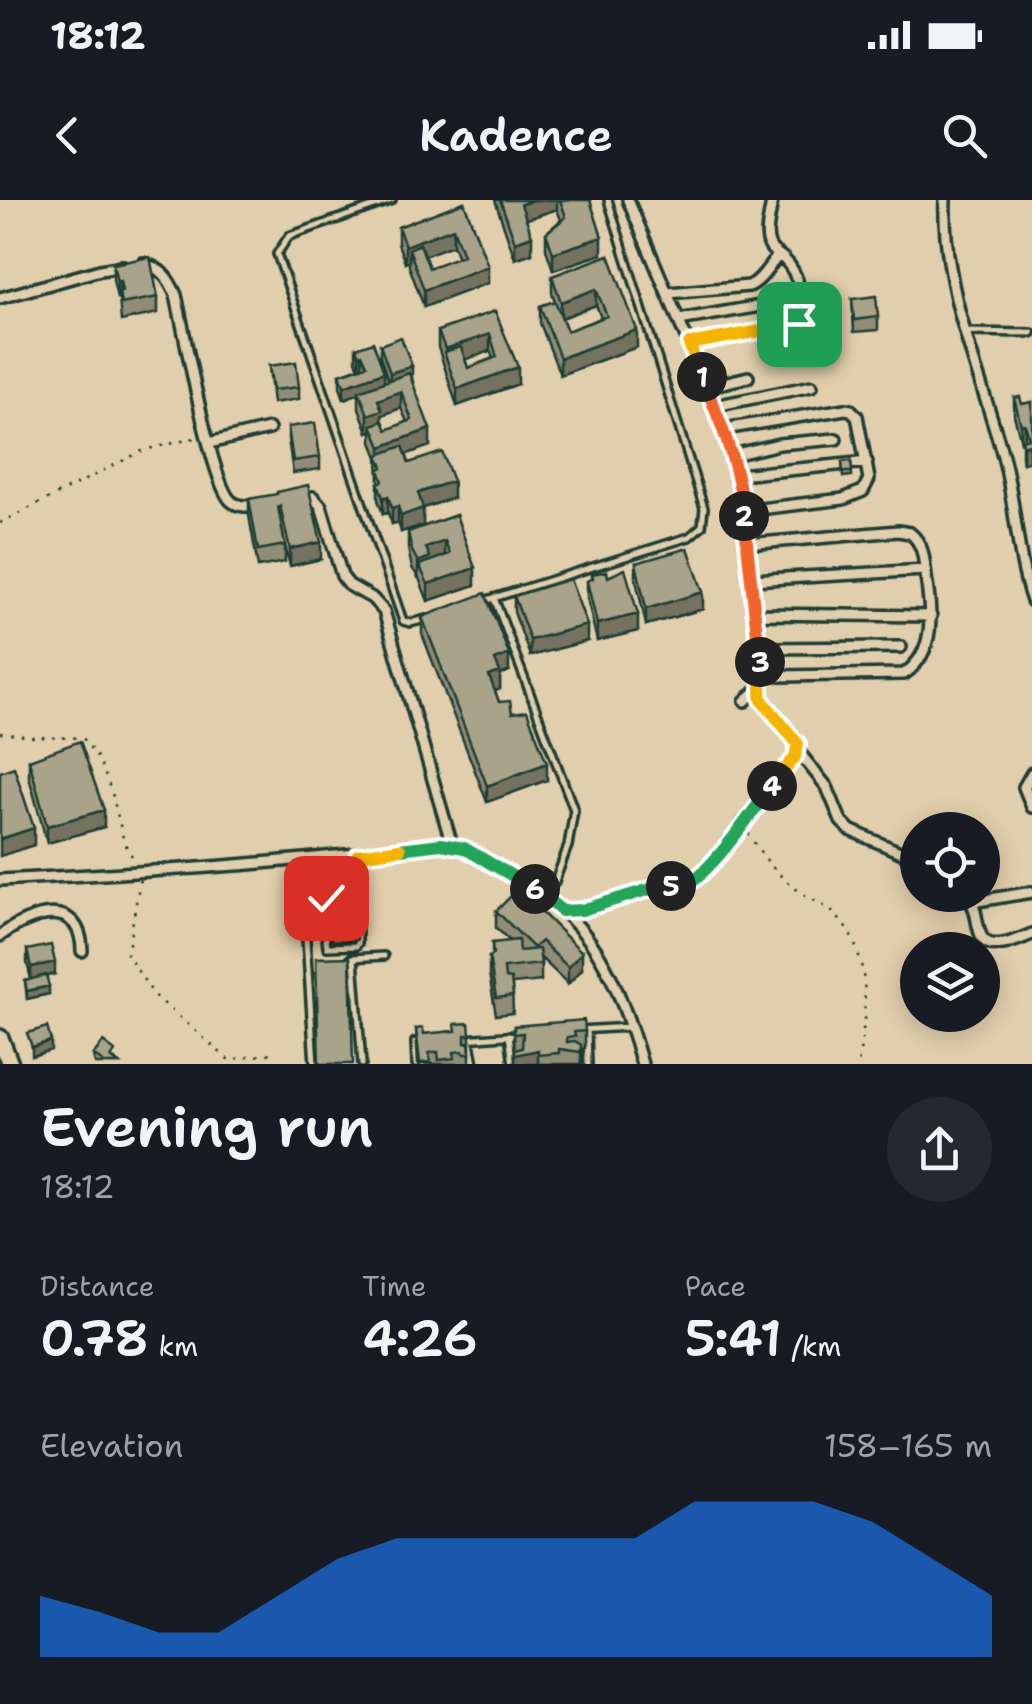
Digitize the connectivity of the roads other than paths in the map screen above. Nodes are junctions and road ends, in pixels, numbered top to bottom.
1 (392, 200) edge
2 (608, 200) edge
3 (628, 200) edge
4 (772, 200) edge
5 (946, 200) edge
6 (780, 255) junction
7 (668, 293) junction
8 (0, 298) edge
9 (772, 304) dead end
10 (679, 320) junction
11 (965, 332) junction
12 (1032, 332) edge
13 (689, 344) junction
14 (748, 377) dead end
15 (706, 386) junction
16 (812, 386) dead end
17 (714, 406) junction
18 (269, 429) dead end
19 (724, 429) junction
20 (208, 439) junction
21 (836, 439) dead end
22 (732, 455) junction
23 (867, 462) junction
24 (738, 475) junction
25 (302, 482) edge
26 (304, 498) junction
27 (288, 501) edge
28 (272, 503) edge
29 (744, 511) junction
30 (747, 544) junction
31 (925, 570) junction
32 (750, 580) junction
33 (494, 598) junction
34 (1032, 601) edge
35 (479, 603) edge
36 (754, 614) junction
37 (931, 616) junction
38 (432, 618) edge
39 (758, 648) junction
40 (902, 648) dead end
41 (762, 669) junction
42 (760, 686) junction
43 (746, 701) dead end
44 (798, 751) junction
45 (1032, 773) edge
46 (1032, 807) edge
47 (452, 845) junction
48 (900, 852) edge
49 (358, 855) junction
50 (300, 861) junction
51 (0, 880) edge
52 (535, 889) junction
53 (1032, 892) edge
54 (1000, 896) edge
55 (358, 897) junction
56 (562, 911) junction
57 (974, 912) edge
58 (1032, 934) edge
59 (0, 936) edge
60 (82, 951) dead end
61 (384, 956) dead end
62 (338, 958) edge
63 (354, 958) junction
64 (630, 1027) junction
65 (587, 1030) junction
66 (568, 1031) edge
67 (529, 1034) edge
68 (509, 1036) junction
69 (0, 1038) edge
70 (469, 1038) junction
71 (451, 1040) edge
72 (433, 1041) edge
73 (10, 1064) edge
74 (314, 1064) edge
75 (362, 1064) edge
76 (416, 1064) edge
77 (474, 1064) edge
78 (513, 1064) edge
79 (588, 1064) edge
80 (642, 1064) edge

1 - 38 lane
2 - 33 lane
3 - 7 street
4 - 6 street
5 - 11 street
6 - 7 street
6 - 13 street
7 - 10 street
8 - 20 street
9 - 10 street
10 - 13 street
11 - 12 lane
11 - 34 street
13 - 15 street
14 - 15 street
15 - 17 street
16 - 17 street
17 - 19 street
18 - 20 street
19 - 22 street
19 - 23 street
20 - 28 street
21 - 22 street
22 - 24 street
23 - 24 street
23 - 29 street
24 - 29 street
25 - 26 street
26 - 27 street
26 - 47 street
29 - 30 street
30 - 31 street
30 - 32 street
31 - 32 street
31 - 37 street
32 - 36 street
33 - 35 lane
33 - 52 lane
36 - 37 street
36 - 39 street
37 - 41 street
39 - 40 street
39 - 41 street
41 - 42 street
42 - 43 street
42 - 44 street
44 - 48 street
44 - 56 street
45 - 46 street
47 - 49 street
47 - 52 street
49 - 50 street
49 - 55 lane
50 - 51 street
50 - 74 lane
52 - 56 street
53 - 54 street
55 - 55 lane
56 - 64 street
57 - 58 street
59 - 60 street
61 - 63 lane
62 - 63 lane
63 - 75 lane
64 - 65 lane
64 - 80 street
65 - 66 lane
65 - 79 lane
67 - 68 lane
68 - 70 lane
68 - 78 lane
69 - 73 main road
70 - 71 lane
70 - 77 lane
72 - 76 lane

